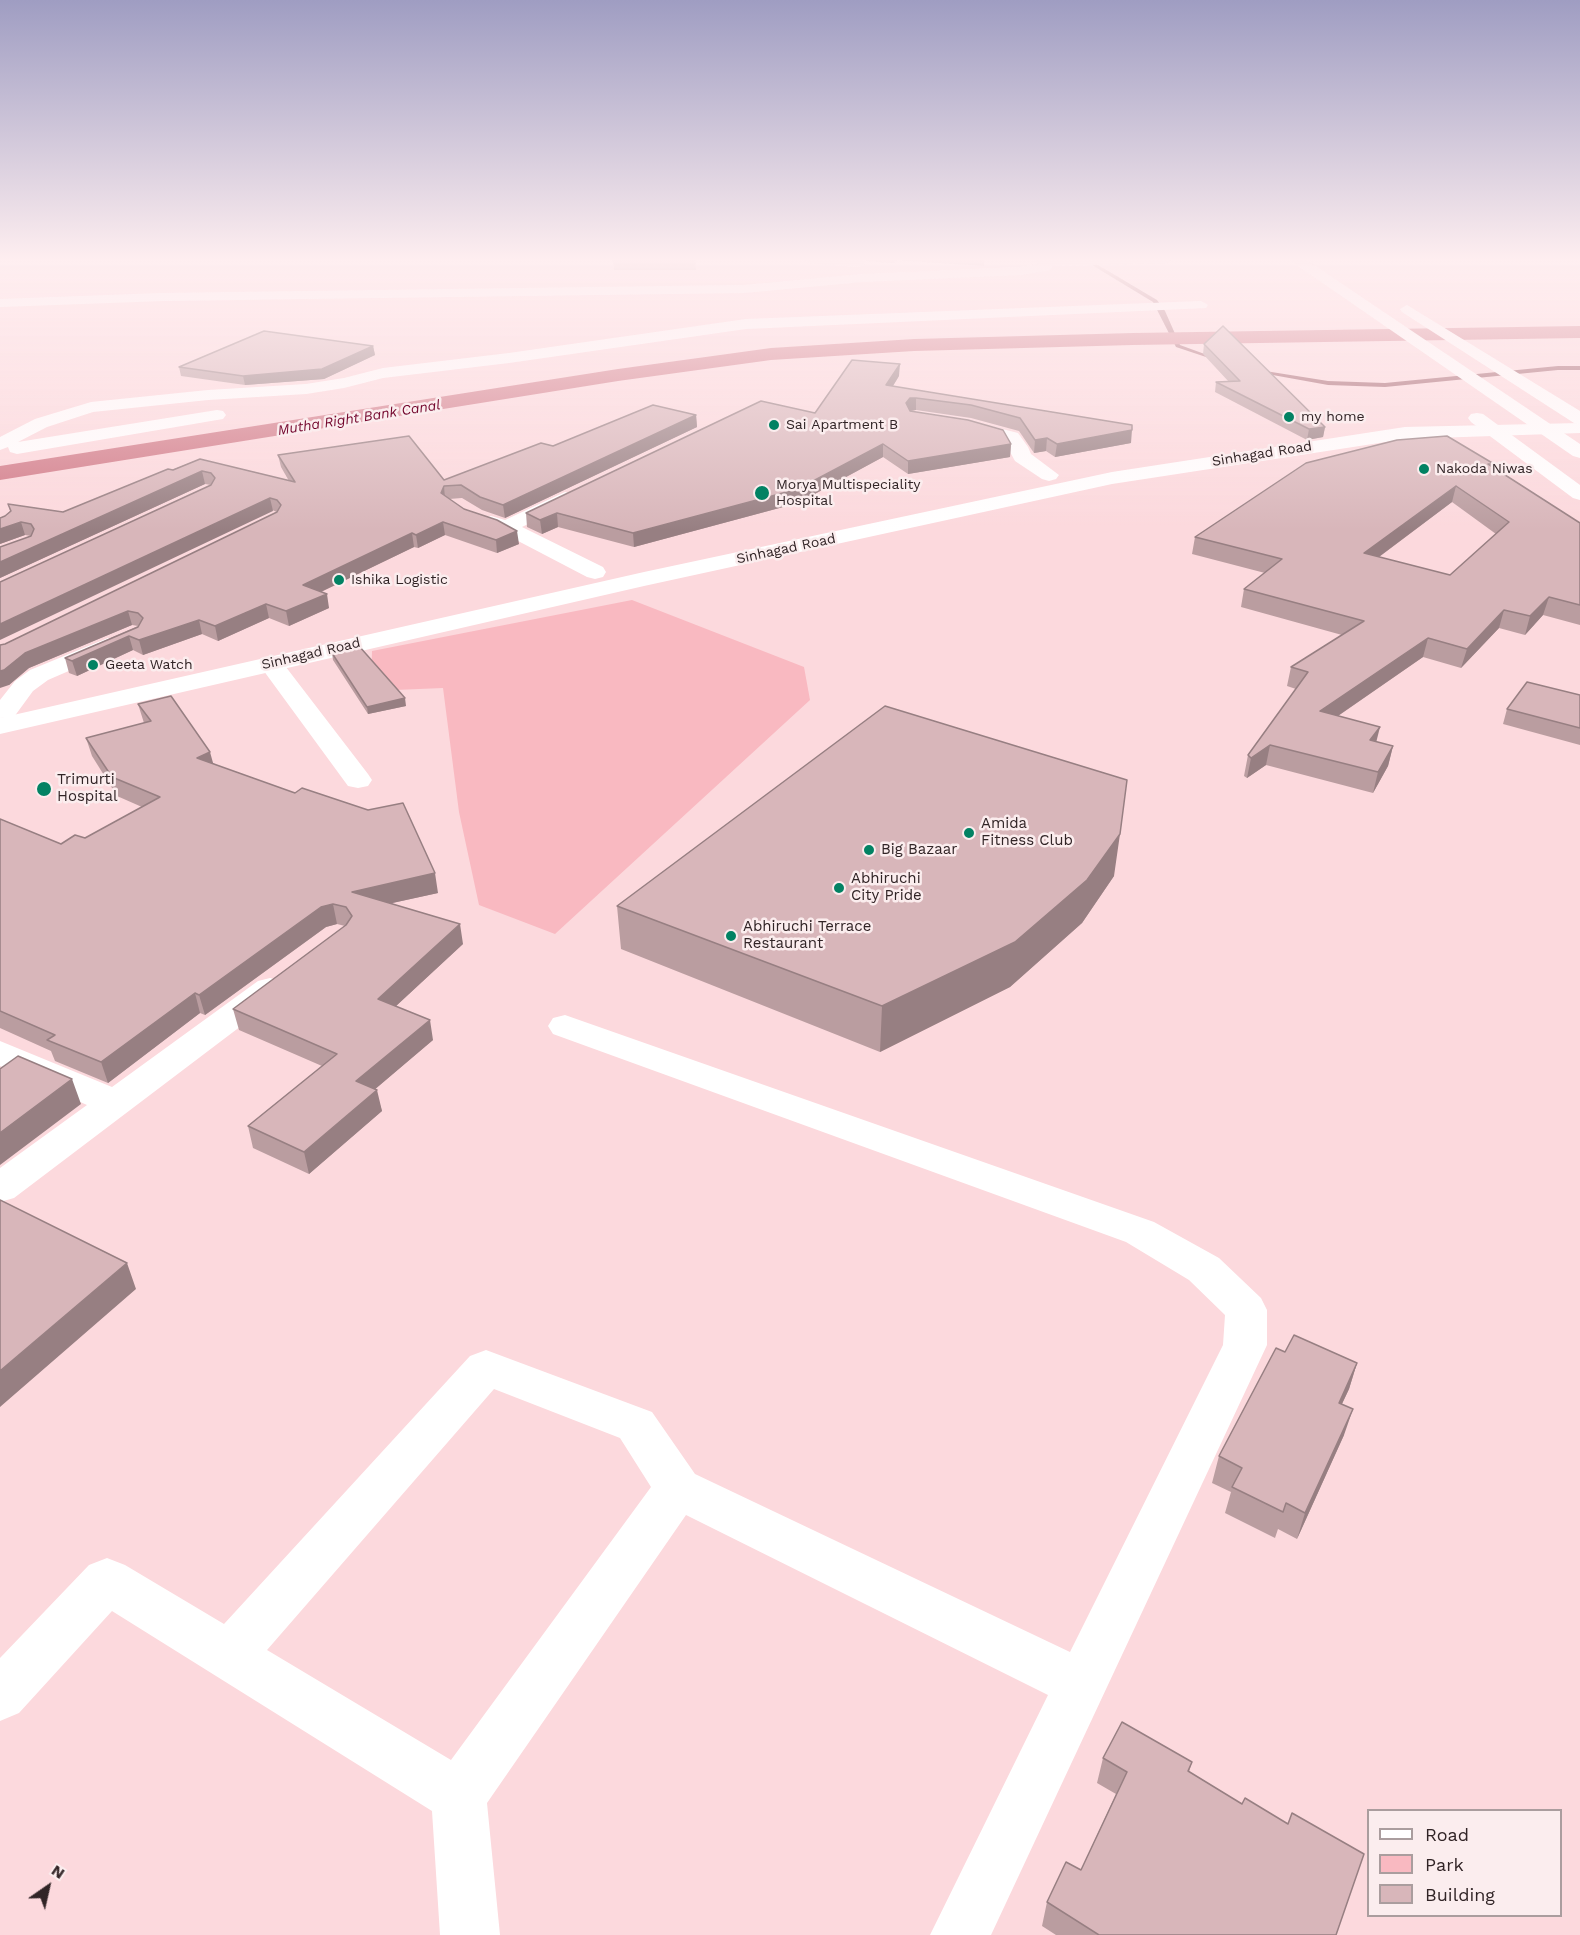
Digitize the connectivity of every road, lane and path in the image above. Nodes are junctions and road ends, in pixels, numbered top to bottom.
1 (570, 349) edge
2 (659, 349) edge
3 (1428, 349) edge
4 (1472, 349) edge
5 (257, 409) dead end
6 (234, 412) dead end
7 (1580, 417) edge
8 (949, 422) edge
9 (1485, 424) junction
10 (1580, 428) edge
11 (0, 444) edge
12 (0, 451) edge
13 (1580, 452) edge
14 (1049, 476) junction
15 (581, 490) edge
16 (1580, 494) edge
17 (474, 516) edge
18 (506, 527) junction
19 (595, 572) junction
20 (133, 634) edge
21 (270, 663) junction
22 (2, 716) edge
23 (358, 780) dead end
24 (292, 971) edge
25 (565, 1026) dead end
26 (0, 1052) edge
27 (116, 1103) junction
28 (0, 1188) edge
29 (678, 1488) junction
30 (229, 1656) junction
31 (1081, 1684) junction
32 (0, 1695) edge
33 (459, 1796) junction
34 (470, 1935) edge
35 (960, 1935) edge

1 - 11 main road
2 - 5 main road
3 - 13 main road
4 - 7 main road
6 - 12 main road
7 - 9 main road, Sinhagad Road
8 - 14 main road
9 - 10 main road, Sinhagad Road
9 - 14 main road, Sinhagad Road
9 - 16 main road
9 - 21 main road, Sinhagad Road
14 - 19 main road, Sinhagad Road
15 - 18 main road
17 - 18 main road
18 - 19 main road
19 - 22 main road, Sinhagad Road
20 - 22 main road
21 - 22 main road, Sinhagad Road
21 - 23 main road
24 - 27 main road
25 - 31 main road
26 - 27 main road
27 - 28 main road
29 - 30 main road
29 - 31 main road
29 - 33 main road
30 - 32 main road
30 - 33 main road
31 - 35 main road
33 - 34 main road

